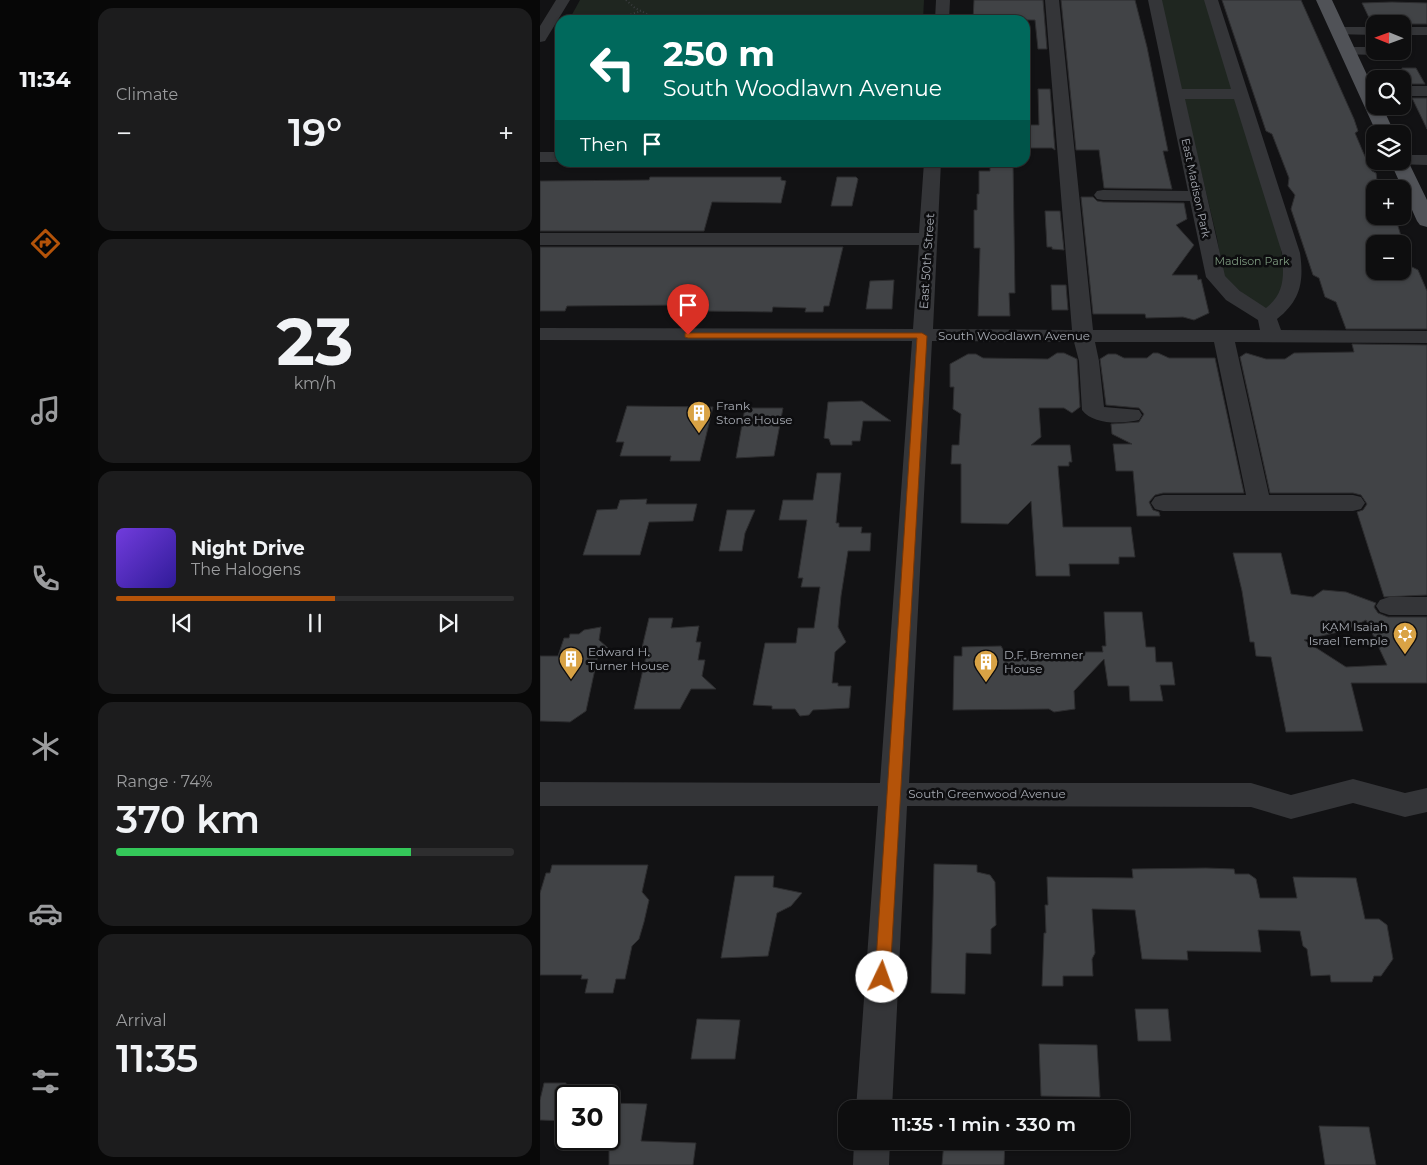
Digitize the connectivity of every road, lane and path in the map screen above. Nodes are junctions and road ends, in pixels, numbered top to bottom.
1 (563, 0) edge
2 (626, 0) edge
3 (943, 0) edge
4 (1052, 0) edge
5 (1155, 0) edge
6 (1211, 0) edge
7 (1324, 0) edge
8 (641, 11) junction
9 (629, 15) edge
10 (649, 15) edge
11 (942, 15) edge
12 (1338, 31) junction
13 (1366, 31) edge
14 (1411, 31) edge
15 (1427, 31) edge
16 (542, 34) edge
17 (1347, 51) junction
18 (1366, 51) edge
19 (1366, 84) edge
20 (1411, 91) edge
21 (1427, 91) edge
22 (1176, 94) junction
23 (1240, 94) junction
24 (540, 157) edge
25 (555, 157) edge
26 (1411, 160) edge
27 (1427, 160) edge
28 (933, 167) edge
29 (1403, 170) edge
30 (1103, 196) dead end
31 (1198, 196) junction
32 (1427, 221) edge
33 (540, 238) edge
34 (928, 239) junction
35 (1269, 326) junction
36 (540, 334) edge
37 (922, 336) junction
38 (1083, 336) junction
39 (1223, 336) junction
40 (1427, 337) edge
41 (1131, 415) dead end
42 (1163, 503) dead end
43 (1259, 503) junction
44 (1352, 503) dead end
45 (1389, 606) dead end
46 (1427, 606) edge
47 (540, 794) edge
48 (894, 794) junction
49 (1427, 800) edge
50 (875, 1100) edge
51 (872, 1150) edge
52 (871, 1165) edge

1 - 16 street
2 - 8 path
3 - 11 street
4 - 38 street
5 - 22 street, East Madison Park
6 - 23 street
7 - 12 main road
8 - 9 path
8 - 10 path
12 - 13 street
12 - 17 main road
14 - 15 street
17 - 18 street
17 - 19 main road
20 - 21 street
22 - 23 street
22 - 31 street, East Madison Park
23 - 35 street
24 - 25 street
26 - 27 street
28 - 34 street, East 50th Street
29 - 32 main road
30 - 31 street
31 - 35 street, East Madison Park
33 - 34 street
34 - 37 street, East 50th Street
35 - 39 street, South Woodlawn Avenue
35 - 40 street, South Woodlawn Avenue
36 - 37 street, South Woodlawn Avenue
37 - 38 street, South Woodlawn Avenue
37 - 48 street, East 50th Street
38 - 39 street, South Woodlawn Avenue
38 - 41 street
39 - 43 street
42 - 43 street
43 - 44 street
45 - 46 street
47 - 48 street, South Greenwood Avenue
48 - 49 street, South Greenwood Avenue
48 - 50 street, East 50th Street
51 - 52 street

